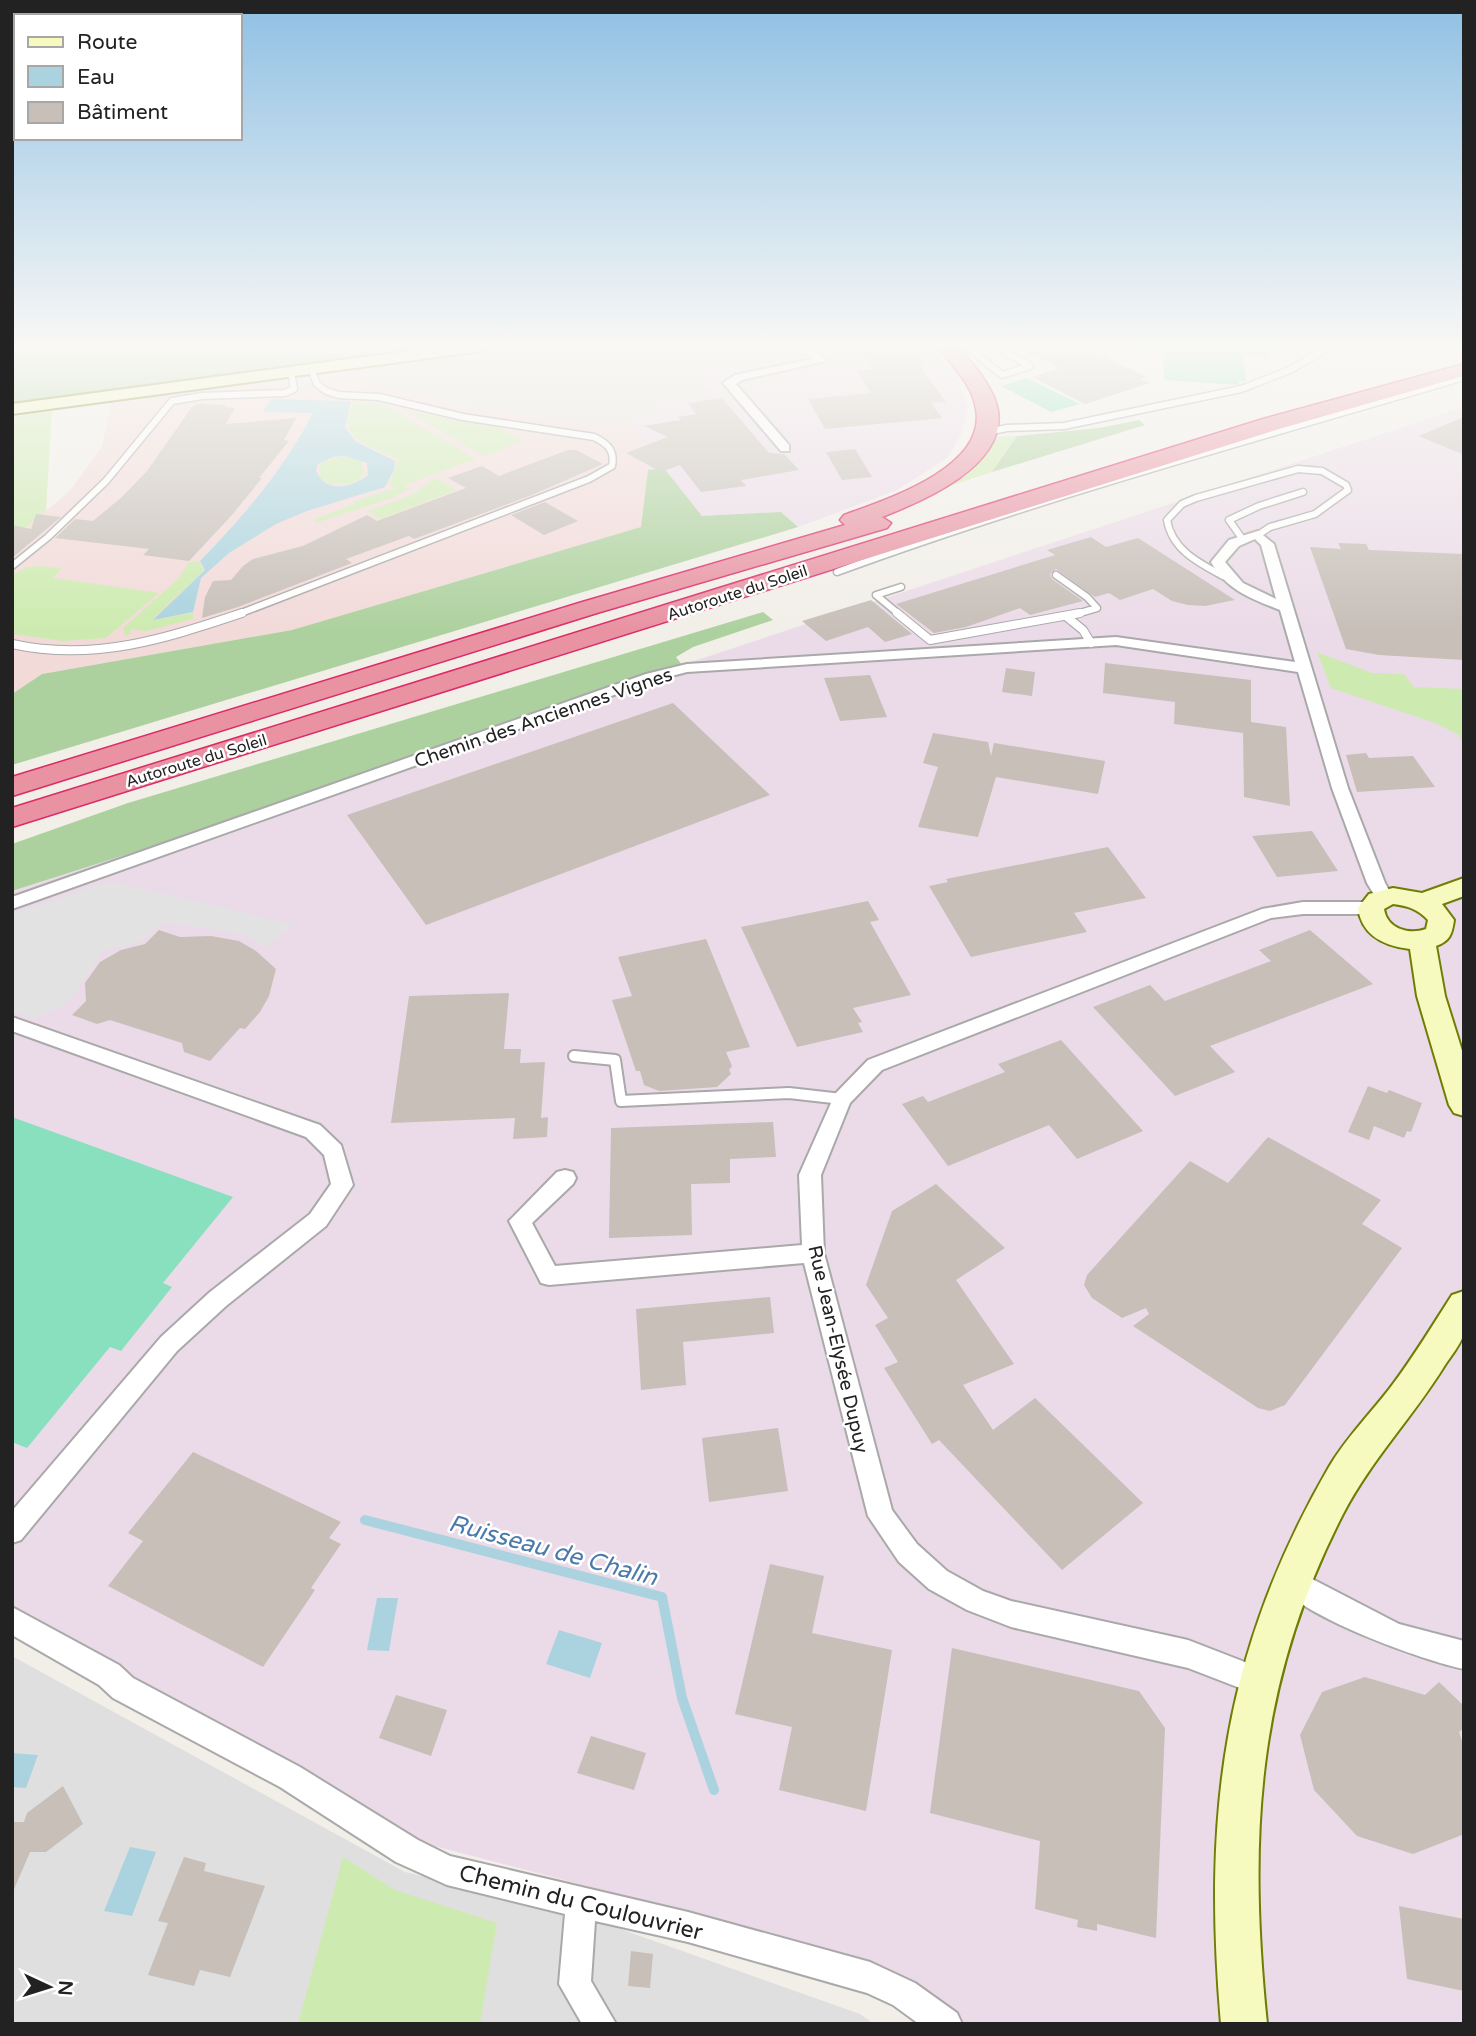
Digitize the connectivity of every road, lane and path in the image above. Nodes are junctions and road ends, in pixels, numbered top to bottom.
1 (139, 441) edge
2 (601, 441) edge
3 (779, 441) edge
4 (982, 441) edge
5 (1147, 441) edge
6 (1217, 441) edge
7 (1247, 441) edge
8 (1293, 441) edge
9 (785, 448) dead end
10 (1303, 492) dead end
11 (1258, 535) junction
12 (1241, 537) junction
13 (12, 566) edge
14 (837, 572) junction
15 (1056, 575) dead end
16 (1223, 576) junction
17 (901, 587) dead end
18 (588, 608) junction
19 (1287, 608) junction
20 (672, 613) junction
21 (1067, 617) junction
22 (12, 643) edge
23 (1091, 643) junction
24 (935, 646) junction
25 (1304, 668) junction
26 (12, 788) edge
27 (12, 818) edge
28 (1464, 886) edge
29 (1464, 893) edge
30 (12, 902) edge
31 (1376, 908) junction
32 (1431, 909) junction
33 (1411, 940) junction
34 (12, 1024) edge
35 (574, 1056) dead end
36 (842, 1099) junction
37 (1464, 1105) edge
38 (565, 1178) dead end
39 (813, 1253) junction
40 (1464, 1305) edge
41 (12, 1531) edge
42 (1291, 1581) junction
43 (12, 1620) edge
44 (1464, 1655) edge
45 (1258, 1681) junction
46 (581, 1903) junction
47 (600, 2024) edge
48 (946, 2024) edge
49 (1244, 2024) edge

1 - 13 lane
2 - 22 lane
3 - 9 street
4 - 18 highway
5 - 18 highway, Autoroute du Soleil
6 - 20 highway, Autoroute du Soleil
7 - 14 lane
8 - 14 highway
10 - 12 lane
11 - 12 street
11 - 16 lane
11 - 19 street
12 - 16 street
14 - 20 highway
15 - 21 lane
16 - 19 street
17 - 24 lane
18 - 26 highway, Autoroute du Soleil
19 - 25 street
20 - 27 highway, Autoroute du Soleil
21 - 23 lane
21 - 24 lane
23 - 24 street, Chemin des Anciennes Vignes
23 - 25 street, Chemin des Anciennes Vignes
24 - 30 street, Chemin des Anciennes Vignes
25 - 31 street
28 - 32 street
29 - 32 street
31 - 32 street
31 - 33 street
31 - 36 street, Rue Jean-Elysée Dupuy
32 - 33 street
33 - 37 street
34 - 41 street
35 - 36 lane
36 - 39 street, Rue Jean-Elysée Dupuy
38 - 39 street
39 - 45 street, Rue Jean-Elysée Dupuy
40 - 42 street
42 - 44 street
42 - 45 street
43 - 46 street, Chemin du Coulouvrier
45 - 49 street
46 - 47 street
46 - 48 street, Chemin du Coulouvrier

